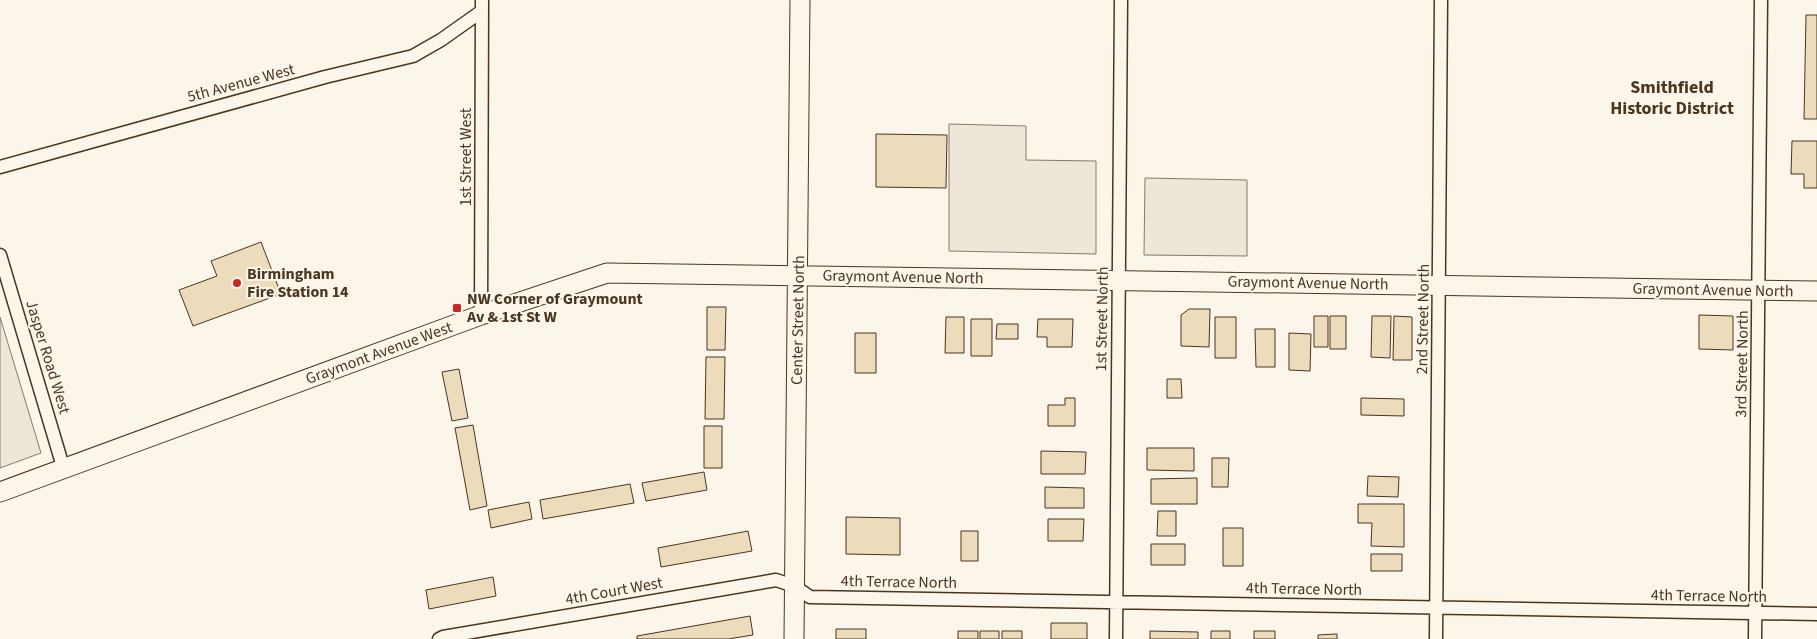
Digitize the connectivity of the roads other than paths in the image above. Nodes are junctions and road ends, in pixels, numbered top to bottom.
1 (800, 0) edge
2 (1121, 0) edge
3 (1442, 0) edge
4 (1762, 0) edge
5 (482, 6) edge
6 (0, 167) edge
7 (0, 255) edge
8 (799, 275) junction
9 (1119, 280) junction
10 (1439, 285) junction
11 (1759, 290) junction
12 (1817, 291) edge
13 (481, 315) junction
14 (64, 470) junction
15 (0, 492) edge
16 (794, 586) junction
17 (1116, 602) junction
18 (1436, 608) junction
19 (1756, 613) junction
20 (1817, 614) edge
21 (439, 639) edge
22 (794, 639) edge
23 (1116, 639) edge
24 (1436, 639) edge
25 (1755, 639) edge

1 - 8 main road, Center Street North
2 - 9 street, 1st Street North
3 - 10 street, 2nd Street North
4 - 11 street, 3rd Street North
5 - 6 street, 5th Avenue West
5 - 13 street, 1st Street West
7 - 14 street, Jasper Road West
8 - 9 main road, Graymont Avenue North
8 - 13 main road, Graymont Avenue West
8 - 16 main road, Center Street North
9 - 10 main road, Graymont Avenue North
9 - 17 street, 1st Street North
10 - 11 main road, Graymont Avenue North
10 - 18 street, 2nd Street North
11 - 12 main road, Graymont Avenue North
11 - 19 street, 3rd Street North
13 - 14 main road, Graymont Avenue West
14 - 15 main road, Graymont Avenue West
16 - 17 street, 4th Terrace North
16 - 21 street, 4th Court West
16 - 22 main road, Center Street North
17 - 18 street, 4th Terrace North
17 - 23 street, 1st Street North
18 - 19 street, 4th Terrace North
18 - 24 street, 2nd Street North
19 - 20 street, 4th Terrace North
19 - 25 street, 3rd Street North

